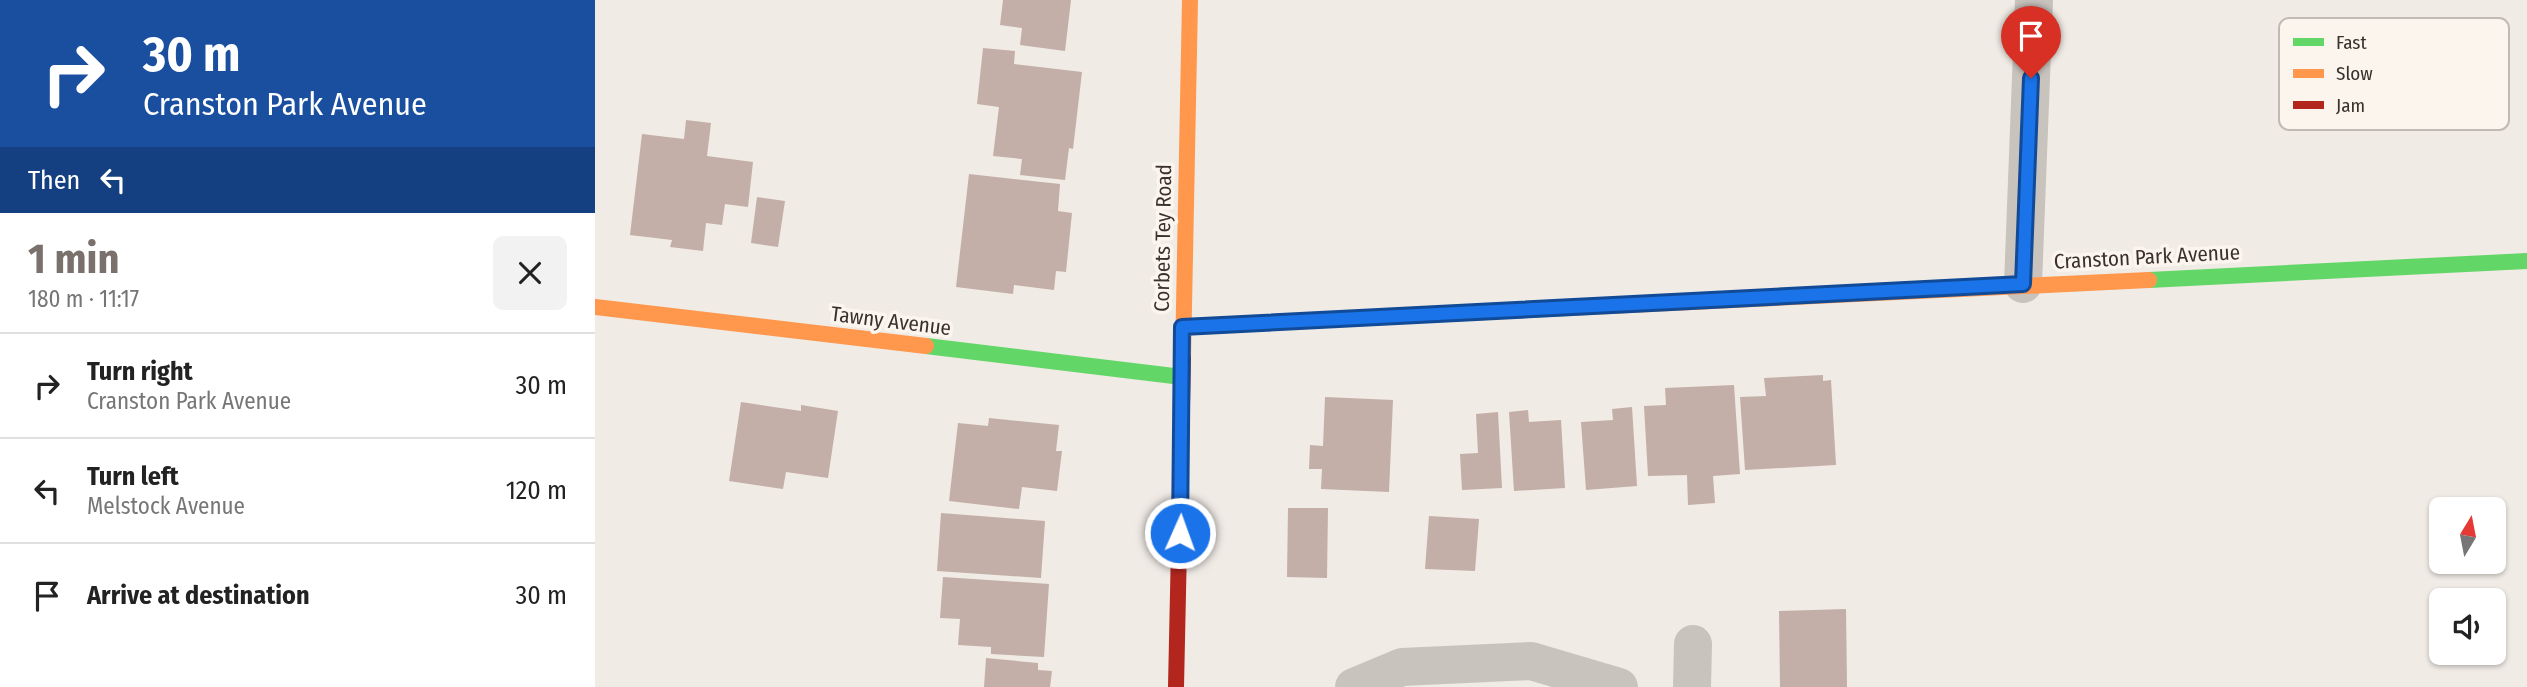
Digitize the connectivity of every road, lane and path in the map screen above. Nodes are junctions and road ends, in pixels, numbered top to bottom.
1 (1191, 0) edge
2 (2034, 0) edge
3 (2527, 261) edge
4 (2023, 284) junction
5 (595, 307) edge
6 (1182, 327) junction
7 (1182, 377) junction
8 (1693, 643) dead end
9 (1176, 687) edge
10 (1353, 687) edge
11 (1619, 687) edge
12 (1692, 687) edge

1 - 6 street, Corbets Tey Road
2 - 4 street
3 - 4 street, Cranston Park Avenue
4 - 6 street, Cranston Park Avenue
5 - 7 street, Tawny Avenue
6 - 7 street, Corbets Tey Road
7 - 9 street, Corbets Tey Road
8 - 12 street
10 - 11 street

